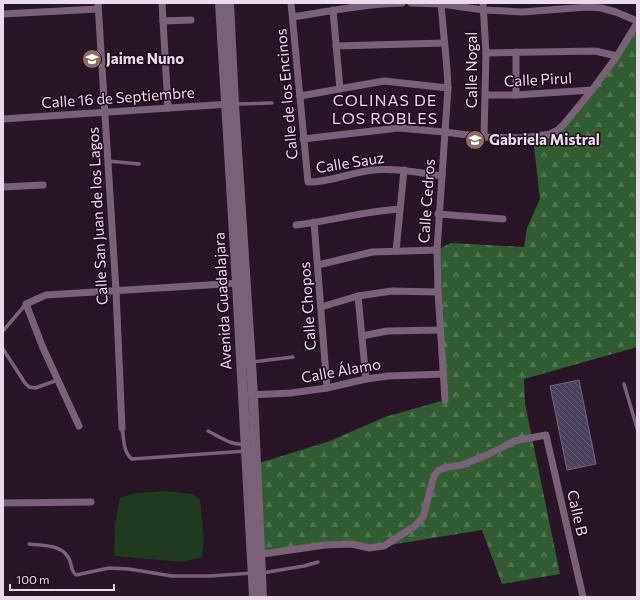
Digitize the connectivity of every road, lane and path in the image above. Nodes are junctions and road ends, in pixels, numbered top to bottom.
1 (162, 3) edge
2 (220, 3) edge
3 (229, 3) edge
4 (291, 3) edge
5 (402, 3) edge
6 (411, 3) edge
7 (441, 3) edge
8 (98, 6) edge
9 (483, 6) edge
10 (333, 10) junction
11 (3, 14) edge
12 (293, 17) junction
13 (191, 20) dead end
14 (163, 21) junction
15 (637, 22) edge
16 (444, 43) junction
17 (336, 46) junction
18 (516, 52) junction
19 (486, 53) junction
20 (617, 56) junction
21 (448, 88) junction
22 (340, 89) junction
23 (592, 90) junction
24 (516, 94) junction
25 (486, 95) junction
26 (300, 96) junction
27 (272, 103) dead end
28 (230, 104) junction
29 (168, 108) junction
30 (105, 112) junction
31 (3, 119) edge
32 (444, 132) junction
33 (484, 137) junction
34 (304, 139) junction
35 (108, 161) junction
36 (139, 164) dead end
37 (404, 170) junction
38 (442, 176) junction
39 (308, 182) joint
40 (43, 185) dead end
41 (3, 187) edge
42 (400, 209) junction
43 (438, 214) junction
44 (503, 219) dead end
45 (314, 222) junction
46 (296, 224) dead end
47 (437, 250) junction
48 (396, 251) junction
49 (318, 265) junction
50 (242, 283) junction
51 (116, 291) junction
52 (438, 292) junction
53 (358, 296) junction
54 (26, 304) junction
55 (321, 307) junction
56 (440, 330) junction
57 (3, 331) edge
58 (362, 336) junction
59 (3, 349) edge
60 (293, 358) dead end
61 (246, 362) junction
62 (444, 374) junction
63 (366, 379) junction
64 (58, 380) junction
65 (624, 384) dead end
66 (327, 388) junction
67 (248, 395) junction
68 (445, 400) dead end
69 (79, 426) dead end
70 (122, 428) joint
71 (637, 428) edge
72 (208, 431) dead end
73 (247, 448) junction
74 (91, 502) dead end
75 (3, 503) edge
76 (29, 544) dead end
77 (256, 555) junction
78 (318, 562) dead end
79 (257, 573) junction
80 (254, 597) edge
81 (262, 597) edge
82 (583, 597) edge

1 - 14 street
2 - 28 street, Avenida Guadalajara
3 - 28 street, Avenida Guadalajara
4 - 12 street, Calle de los Encinos
5 - 10 street
6 - 7 street
7 - 9 street
7 - 16 street, Calle Cedros
8 - 11 street
8 - 30 street, Calle San Juan de los Lagos
9 - 15 street
9 - 19 street, Calle Nogal
10 - 12 street
10 - 17 street
12 - 26 street, Calle de los Encinos
13 - 14 street
14 - 29 street
15 - 20 street
16 - 17 street
16 - 21 street, Calle Cedros
17 - 22 street
18 - 19 street
18 - 20 street
18 - 24 street
19 - 25 street, Calle Nogal
20 - 23 street
21 - 22 street
21 - 32 street, Calle Cedros
22 - 26 street
23 - 24 street, Calle Pirul
23 - 33 street
24 - 25 street, Calle Pirul
25 - 33 street, Calle Nogal
26 - 34 street, Calle de los Encinos
27 - 28 lane
28 - 29 street, Calle 16 de Septiembre
28 - 50 street, Avenida Guadalajara
29 - 30 street, Calle 16 de Septiembre
30 - 31 street, Calle 16 de Septiembre
30 - 35 street, Calle San Juan de los Lagos
32 - 33 street
32 - 34 street
32 - 38 street, Calle Cedros
34 - 39 street, Calle de los Encinos
35 - 36 lane
35 - 51 street, Calle San Juan de los Lagos
37 - 38 street, Calle Sauz
37 - 39 street, Calle Sauz
37 - 42 street
38 - 43 street, Calle Cedros
40 - 41 street
42 - 45 street
42 - 48 street
43 - 44 street
43 - 47 street, Calle Cedros
45 - 46 street
45 - 49 street, Calle Chopos
47 - 48 street
47 - 52 street, Calle Cedros
48 - 49 street
49 - 55 street, Calle Chopos
50 - 51 street
50 - 61 street, Avenida Guadalajara
51 - 54 street
51 - 70 street, Calle San Juan de los Lagos
52 - 53 street
52 - 56 street, Calle Cedros
53 - 55 street
53 - 58 street
54 - 57 lane
54 - 64 street
55 - 66 street, Calle Chopos
56 - 58 street
56 - 62 street, Calle Cedros
58 - 63 street
59 - 64 lane
60 - 61 lane
61 - 67 street, Avenida Guadalajara
62 - 63 street, Calle Álamo
62 - 68 street, Calle Cedros
63 - 66 street, Calle Álamo
64 - 69 street
65 - 71 lane
66 - 67 street, Calle Álamo
67 - 73 street, Avenida Guadalajara
67 - 77 street, Avenida Guadalajara
70 - 73 lane
72 - 73 lane
73 - 77 street, Avenida Guadalajara
74 - 75 street
76 - 79 lane
77 - 79 street, Avenida Guadalajara
77 - 82 street, Calle B
78 - 79 lane
79 - 80 street, Avenida Guadalajara
79 - 81 street, Avenida Guadalajara

